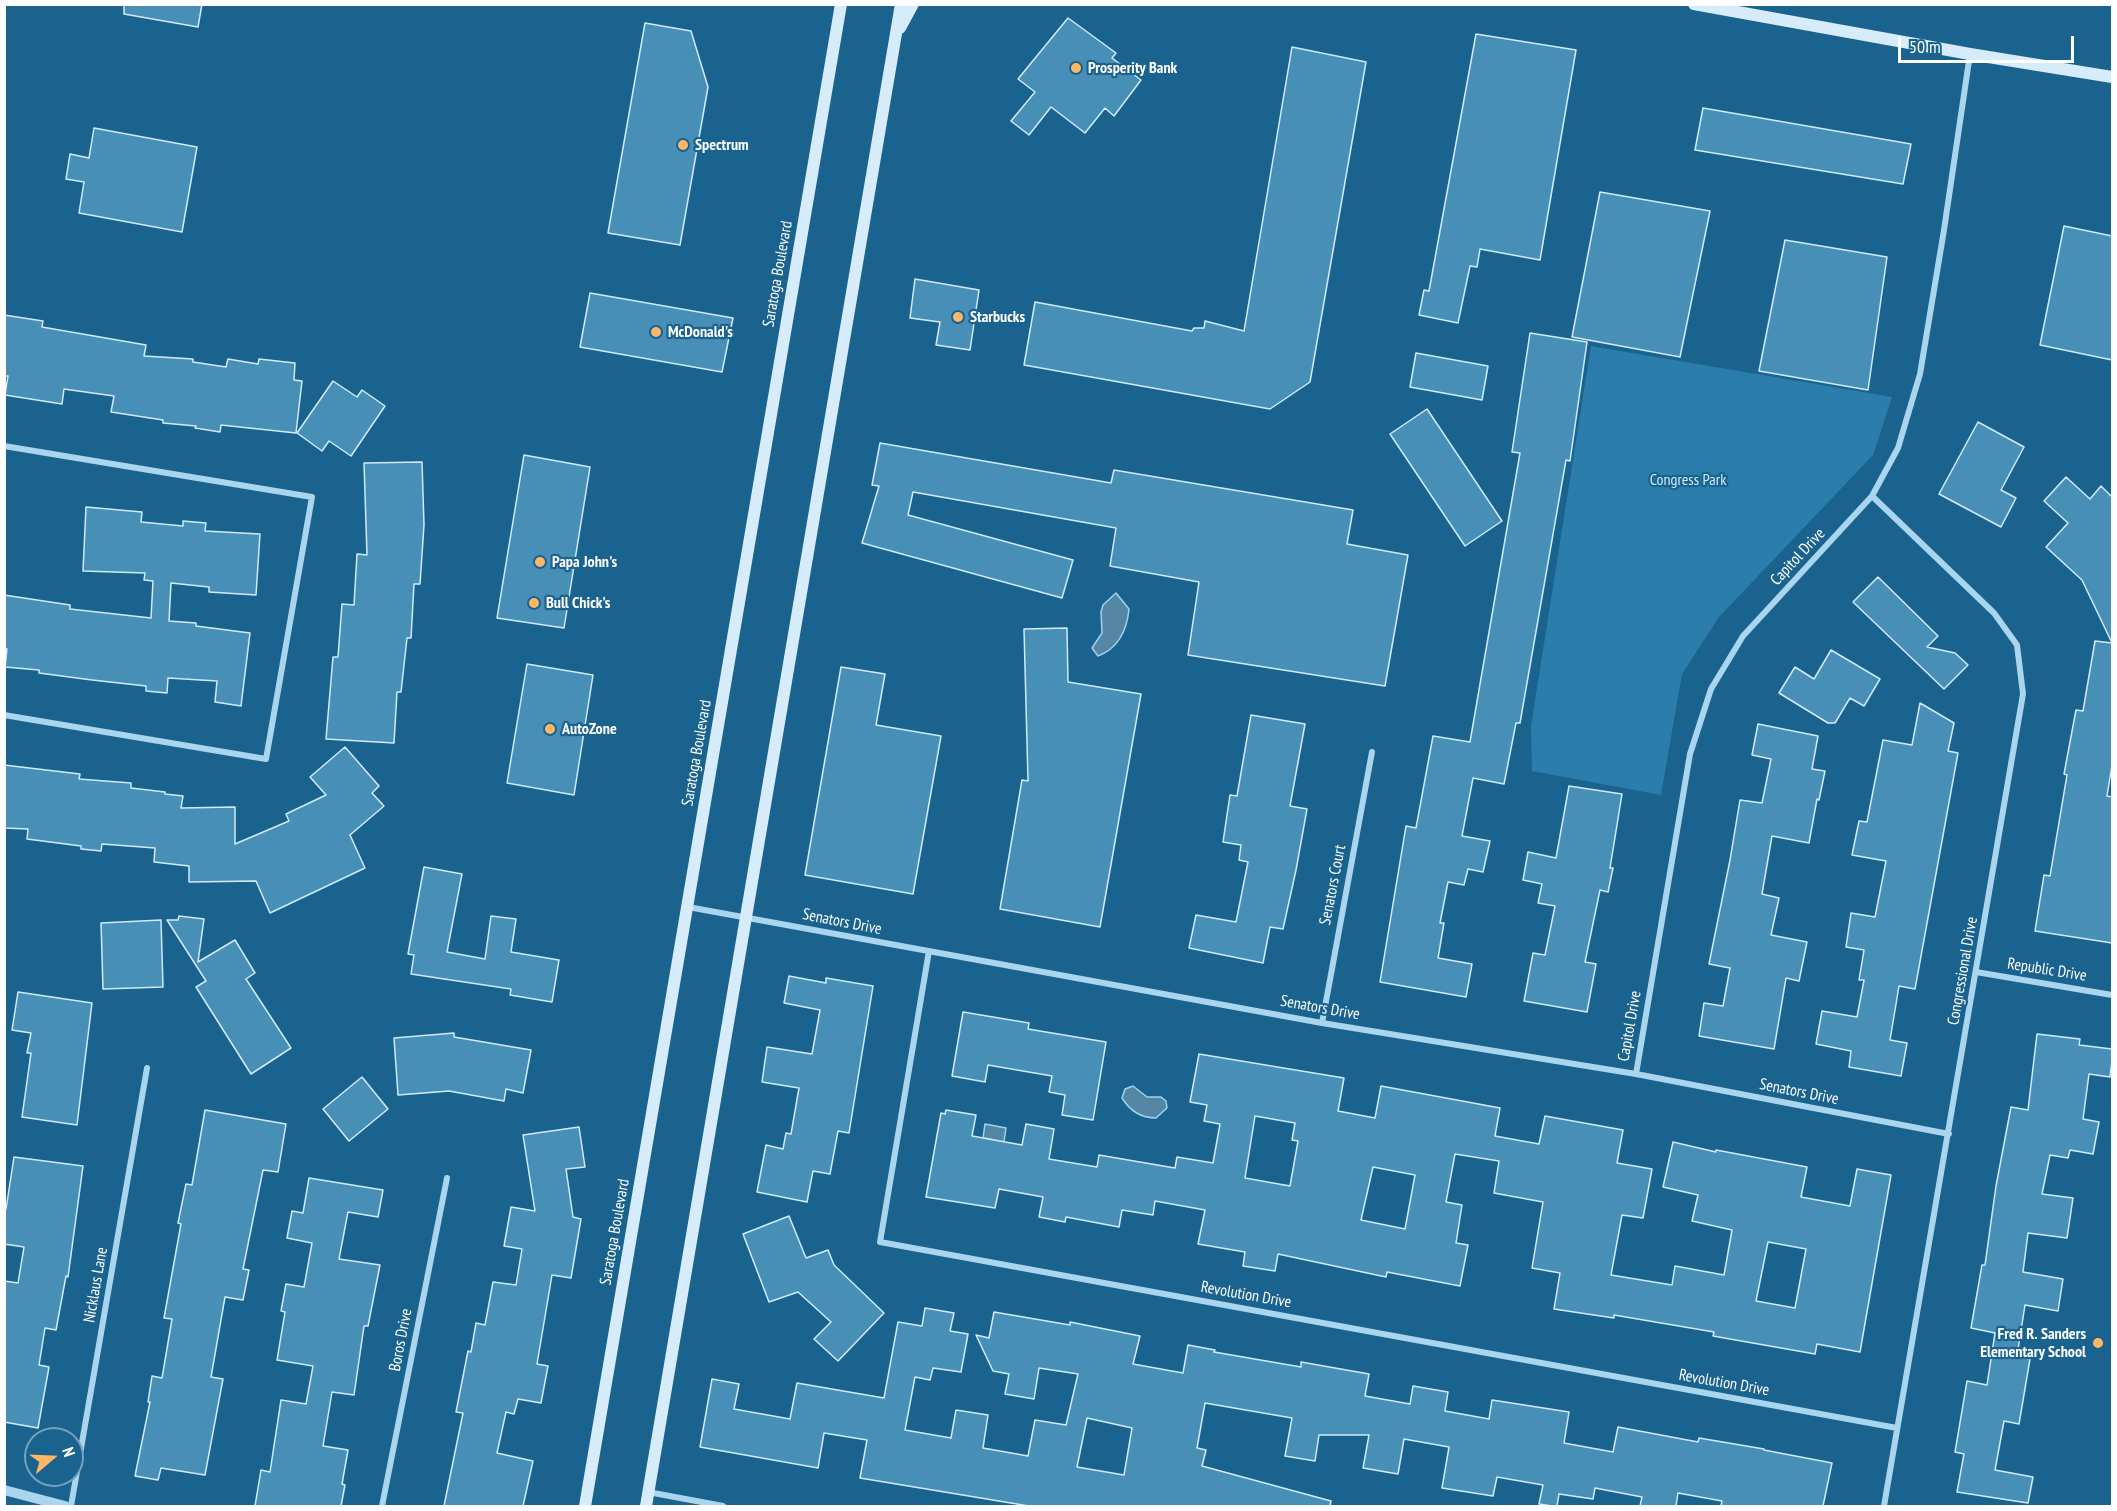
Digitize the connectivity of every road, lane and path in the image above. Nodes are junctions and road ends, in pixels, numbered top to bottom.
1 (832, 4) edge
2 (841, 4) edge
3 (901, 4) edge
4 (913, 4) edge
5 (1694, 4) edge
6 (836, 30) junction
7 (895, 38) junction
8 (1970, 54) junction
9 (2112, 77) edge
10 (4, 446) edge
11 (1872, 496) junction
12 (4, 715) edge
13 (1372, 752) dead end
14 (688, 907) junction
15 (746, 918) junction
16 (929, 951) junction
17 (1976, 972) junction
18 (2112, 995) edge
19 (1322, 1023) junction
20 (147, 1068) dead end
21 (1636, 1074) junction
22 (1948, 1134) junction
23 (447, 1178) dead end
24 (1897, 1428) junction
25 (4, 1490) edge
26 (648, 1492) junction
27 (65, 1506) edge
28 (71, 1506) edge
29 (382, 1506) edge
30 (585, 1506) edge
31 (646, 1506) edge
32 (723, 1506) edge
33 (1884, 1506) edge

1 - 6 main road
2 - 6 main road, Saratoga Boulevard
3 - 7 main road
4 - 7 main road
5 - 8 main road
6 - 14 main road, Saratoga Boulevard
7 - 15 main road
8 - 9 main road
8 - 11 street, Capitol Drive
10 - 12 street
11 - 17 street, Congressional Drive
11 - 21 street, Capitol Drive
13 - 19 street, Senators Court
14 - 15 street, Senators Drive
14 - 30 main road, Saratoga Boulevard
15 - 16 street, Senators Drive
15 - 26 main road
16 - 19 street, Senators Drive
16 - 24 street, Revolution Drive
17 - 18 street, Republic Drive
17 - 22 street, Congressional Drive
19 - 21 street, Senators Drive
20 - 28 street, Nicklaus Lane
21 - 22 street, Senators Drive
22 - 24 street, Congressional Drive
23 - 29 street, Boros Drive
24 - 33 street, Congressional Drive
25 - 27 street
26 - 31 main road
26 - 32 street

